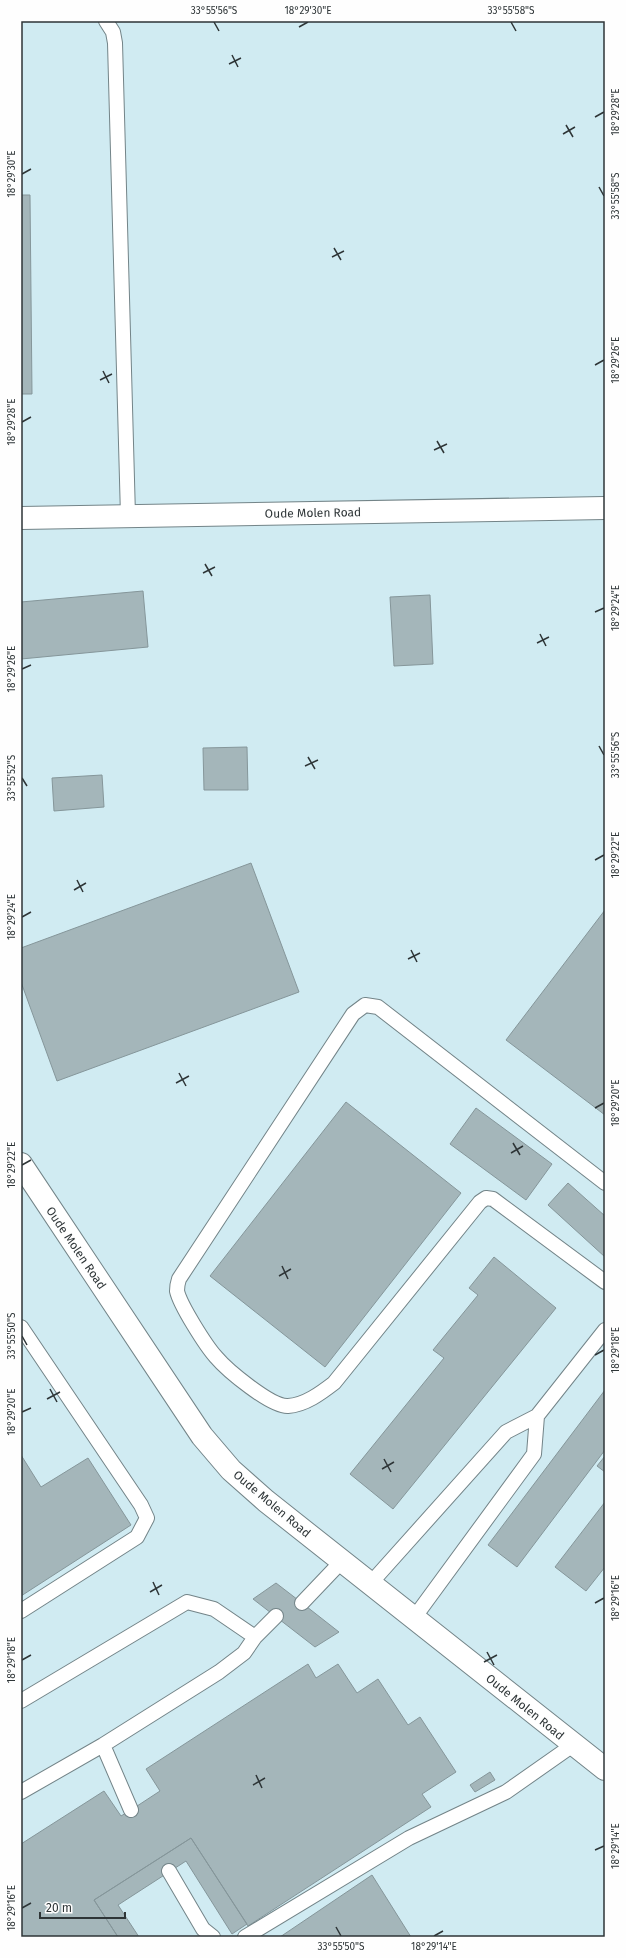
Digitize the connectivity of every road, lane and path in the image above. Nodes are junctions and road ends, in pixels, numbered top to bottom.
1 (106, 21) edge
2 (605, 508) edge
3 (128, 516) junction
4 (21, 518) edge
5 (21, 1164) edge
6 (605, 1183) edge
7 (27, 1187) edge
8 (605, 1282) edge
9 (21, 1327) edge
10 (605, 1330) edge
11 (537, 1416) junction
12 (342, 1561) junction
13 (370, 1584) junction
14 (302, 1603) dead end
15 (21, 1611) edge
16 (276, 1616) dead end
17 (414, 1618) junction
18 (255, 1637) junction
19 (21, 1701) edge
20 (103, 1745) junction
21 (573, 1745) junction
22 (605, 1769) edge
23 (21, 1792) edge
24 (131, 1810) dead end
25 (169, 1871) dead end
26 (212, 1937) edge
27 (245, 1937) edge

1 - 3 lane
2 - 3 street, Oude Molen Road
3 - 4 street, Oude Molen Road
5 - 7 street, Oude Molen Road
6 - 8 lane
7 - 12 street, Oude Molen Road
9 - 15 lane
10 - 11 lane
11 - 13 lane
11 - 17 lane
12 - 13 street, Oude Molen Road
12 - 14 lane
13 - 17 street, Oude Molen Road
16 - 18 lane
17 - 21 street, Oude Molen Road
18 - 19 lane
18 - 20 lane
20 - 23 lane
20 - 24 lane
21 - 22 street, Oude Molen Road
21 - 27 lane
25 - 26 lane

